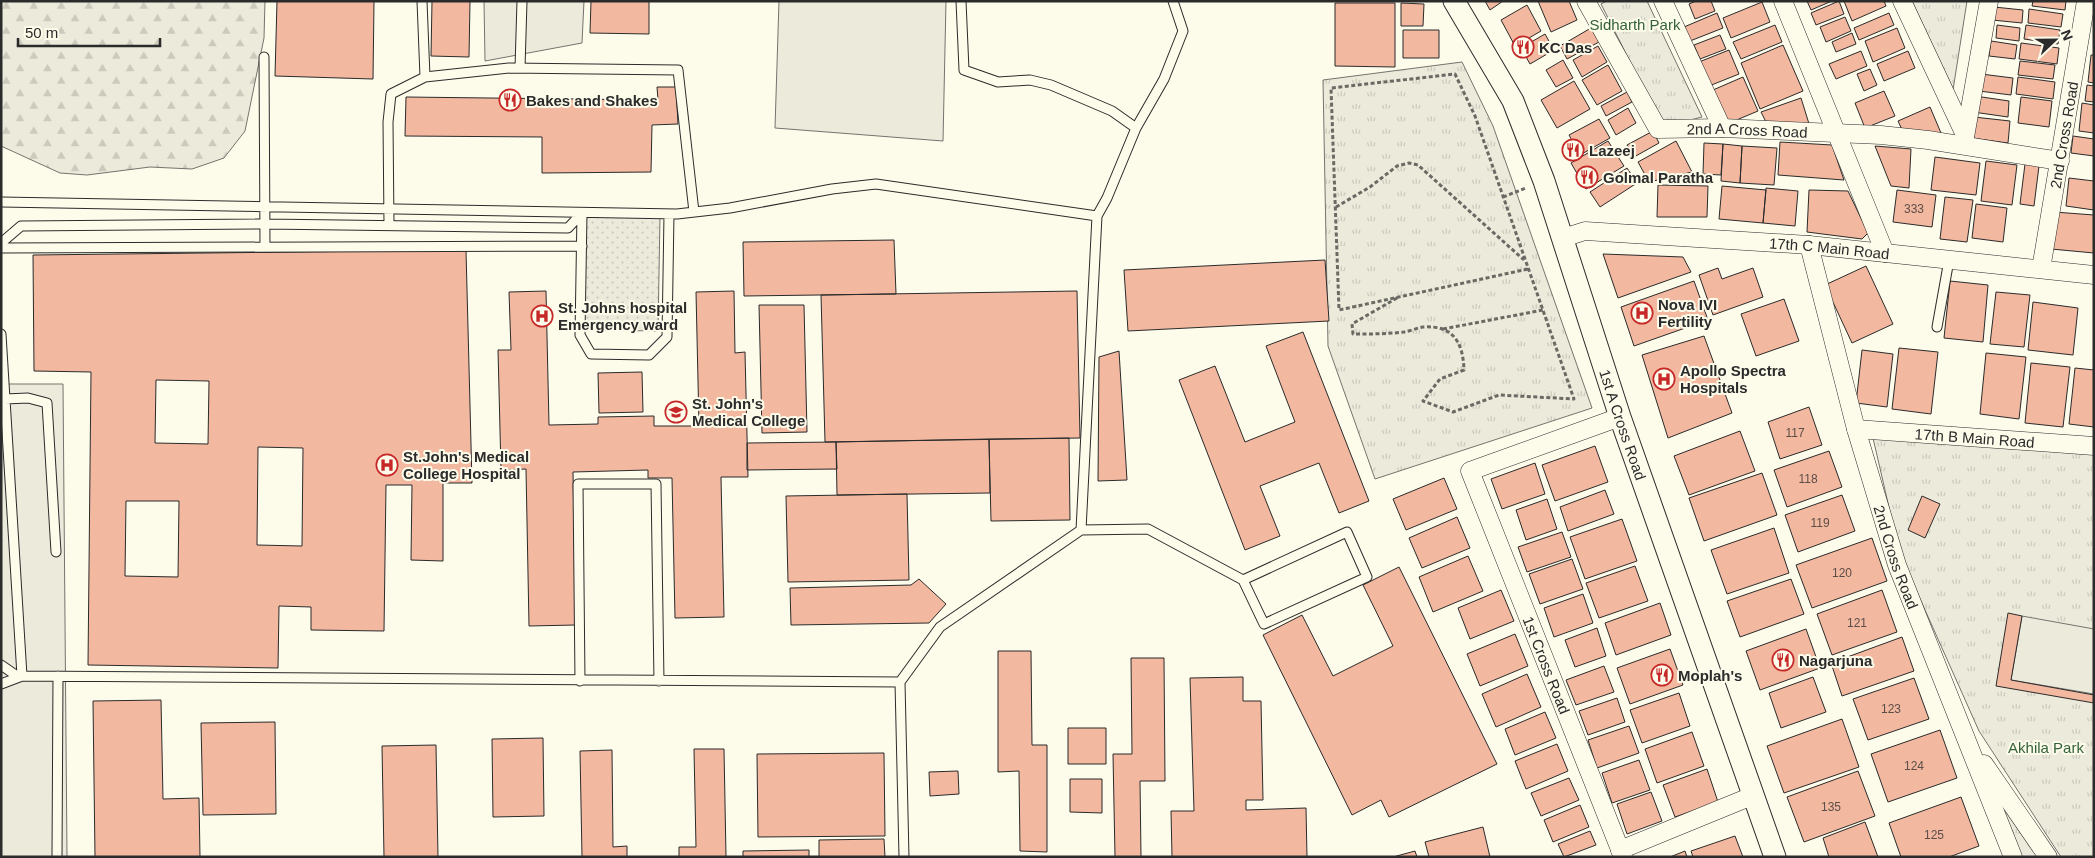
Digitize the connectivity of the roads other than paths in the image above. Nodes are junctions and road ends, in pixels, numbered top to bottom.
1 (422, 1) edge
2 (522, 1) edge
3 (961, 1) edge
4 (1172, 1) edge
5 (1454, 1) edge
6 (1586, 1) edge
7 (1663, 1) edge
8 (1783, 1) edge
9 (1902, 1) edge
10 (1989, 1) edge
11 (2086, 1) edge
12 (264, 58) dead end
13 (520, 68) junction
14 (425, 77) junction
15 (1136, 128) junction
16 (1722, 128) junction
17 (1837, 134) junction
18 (1965, 141) junction
19 (2060, 161) junction
20 (1, 202) edge
21 (265, 207) junction
22 (389, 209) junction
23 (694, 212) junction
24 (582, 213) junction
25 (669, 214) junction
26 (1097, 216) junction
27 (265, 224) junction
28 (389, 226) junction
29 (1563, 238) junction
30 (1, 243) edge
31 (1809, 245) junction
32 (582, 246) junction
33 (265, 247) junction
34 (1, 248) edge
35 (1884, 253) junction
36 (1949, 260) junction
37 (2041, 269) junction
38 (2094, 275) edge
39 (1937, 327) dead end
40 (1, 334) edge
41 (5, 398) junction
42 (1620, 417) junction
43 (1856, 429) junction
44 (2094, 446) edge
45 (1081, 530) junction
46 (56, 552) dead end
47 (1244, 580) junction
48 (1, 665) edge
49 (19, 676) junction
50 (58, 676) junction
51 (580, 681) junction
52 (659, 681) junction
53 (900, 682) junction
54 (1, 684) edge
55 (1965, 737) junction
56 (1752, 796) junction
57 (1622, 854) edge
58 (57, 857) edge
59 (904, 857) edge
60 (1775, 857) edge
61 (2013, 857) edge
62 (2048, 857) edge

1 - 14 lane
2 - 13 lane
3 - 15 lane
4 - 15 lane
5 - 29 street, 1st A Cross Road
6 - 16 street, 2nd A Cross Road
7 - 16 street
8 - 17 street
9 - 18 street
10 - 18 street
11 - 19 street, 2nd Cross Road
12 - 21 lane
13 - 14 lane
13 - 23 lane
14 - 22 lane
15 - 26 lane
16 - 17 street, 2nd A Cross Road
17 - 18 street, 2nd A Cross Road
17 - 35 street
18 - 19 street, 2nd A Cross Road
19 - 37 street, 2nd Cross Road
20 - 21 lane
21 - 22 lane
21 - 27 lane
22 - 24 lane
22 - 28 lane
23 - 25 lane
23 - 26 lane
24 - 25 lane
24 - 28 lane
24 - 32 lane
25 - 32 lane
26 - 45 lane
27 - 28 lane
27 - 30 lane
27 - 33 lane
29 - 31 street, 17th C Main Road
29 - 42 street, 1st A Cross Road
31 - 35 street, 17th C Main Road
31 - 43 street, 2nd Cross Road
32 - 33 lane
33 - 34 lane
35 - 36 street, 17th C Main Road
36 - 37 street, 17th C Main Road
36 - 39 lane
37 - 38 street, 17th C Main Road
40 - 41 lane
41 - 46 lane
41 - 49 lane
42 - 56 street, 1st A Cross Road
42 - 57 street, 1st Cross Road
43 - 44 street, 17th B Main Road
43 - 55 street, 2nd Cross Road
45 - 47 lane
45 - 53 lane
47 - 47 lane
48 - 49 lane
49 - 50 lane
49 - 54 lane
50 - 51 lane
50 - 58 lane
51 - 52 lane
51 - 52 lane
52 - 53 lane
53 - 59 lane
55 - 61 street, 2nd Cross Road
55 - 62 street
56 - 57 street
56 - 60 street, 1st A Cross Road

